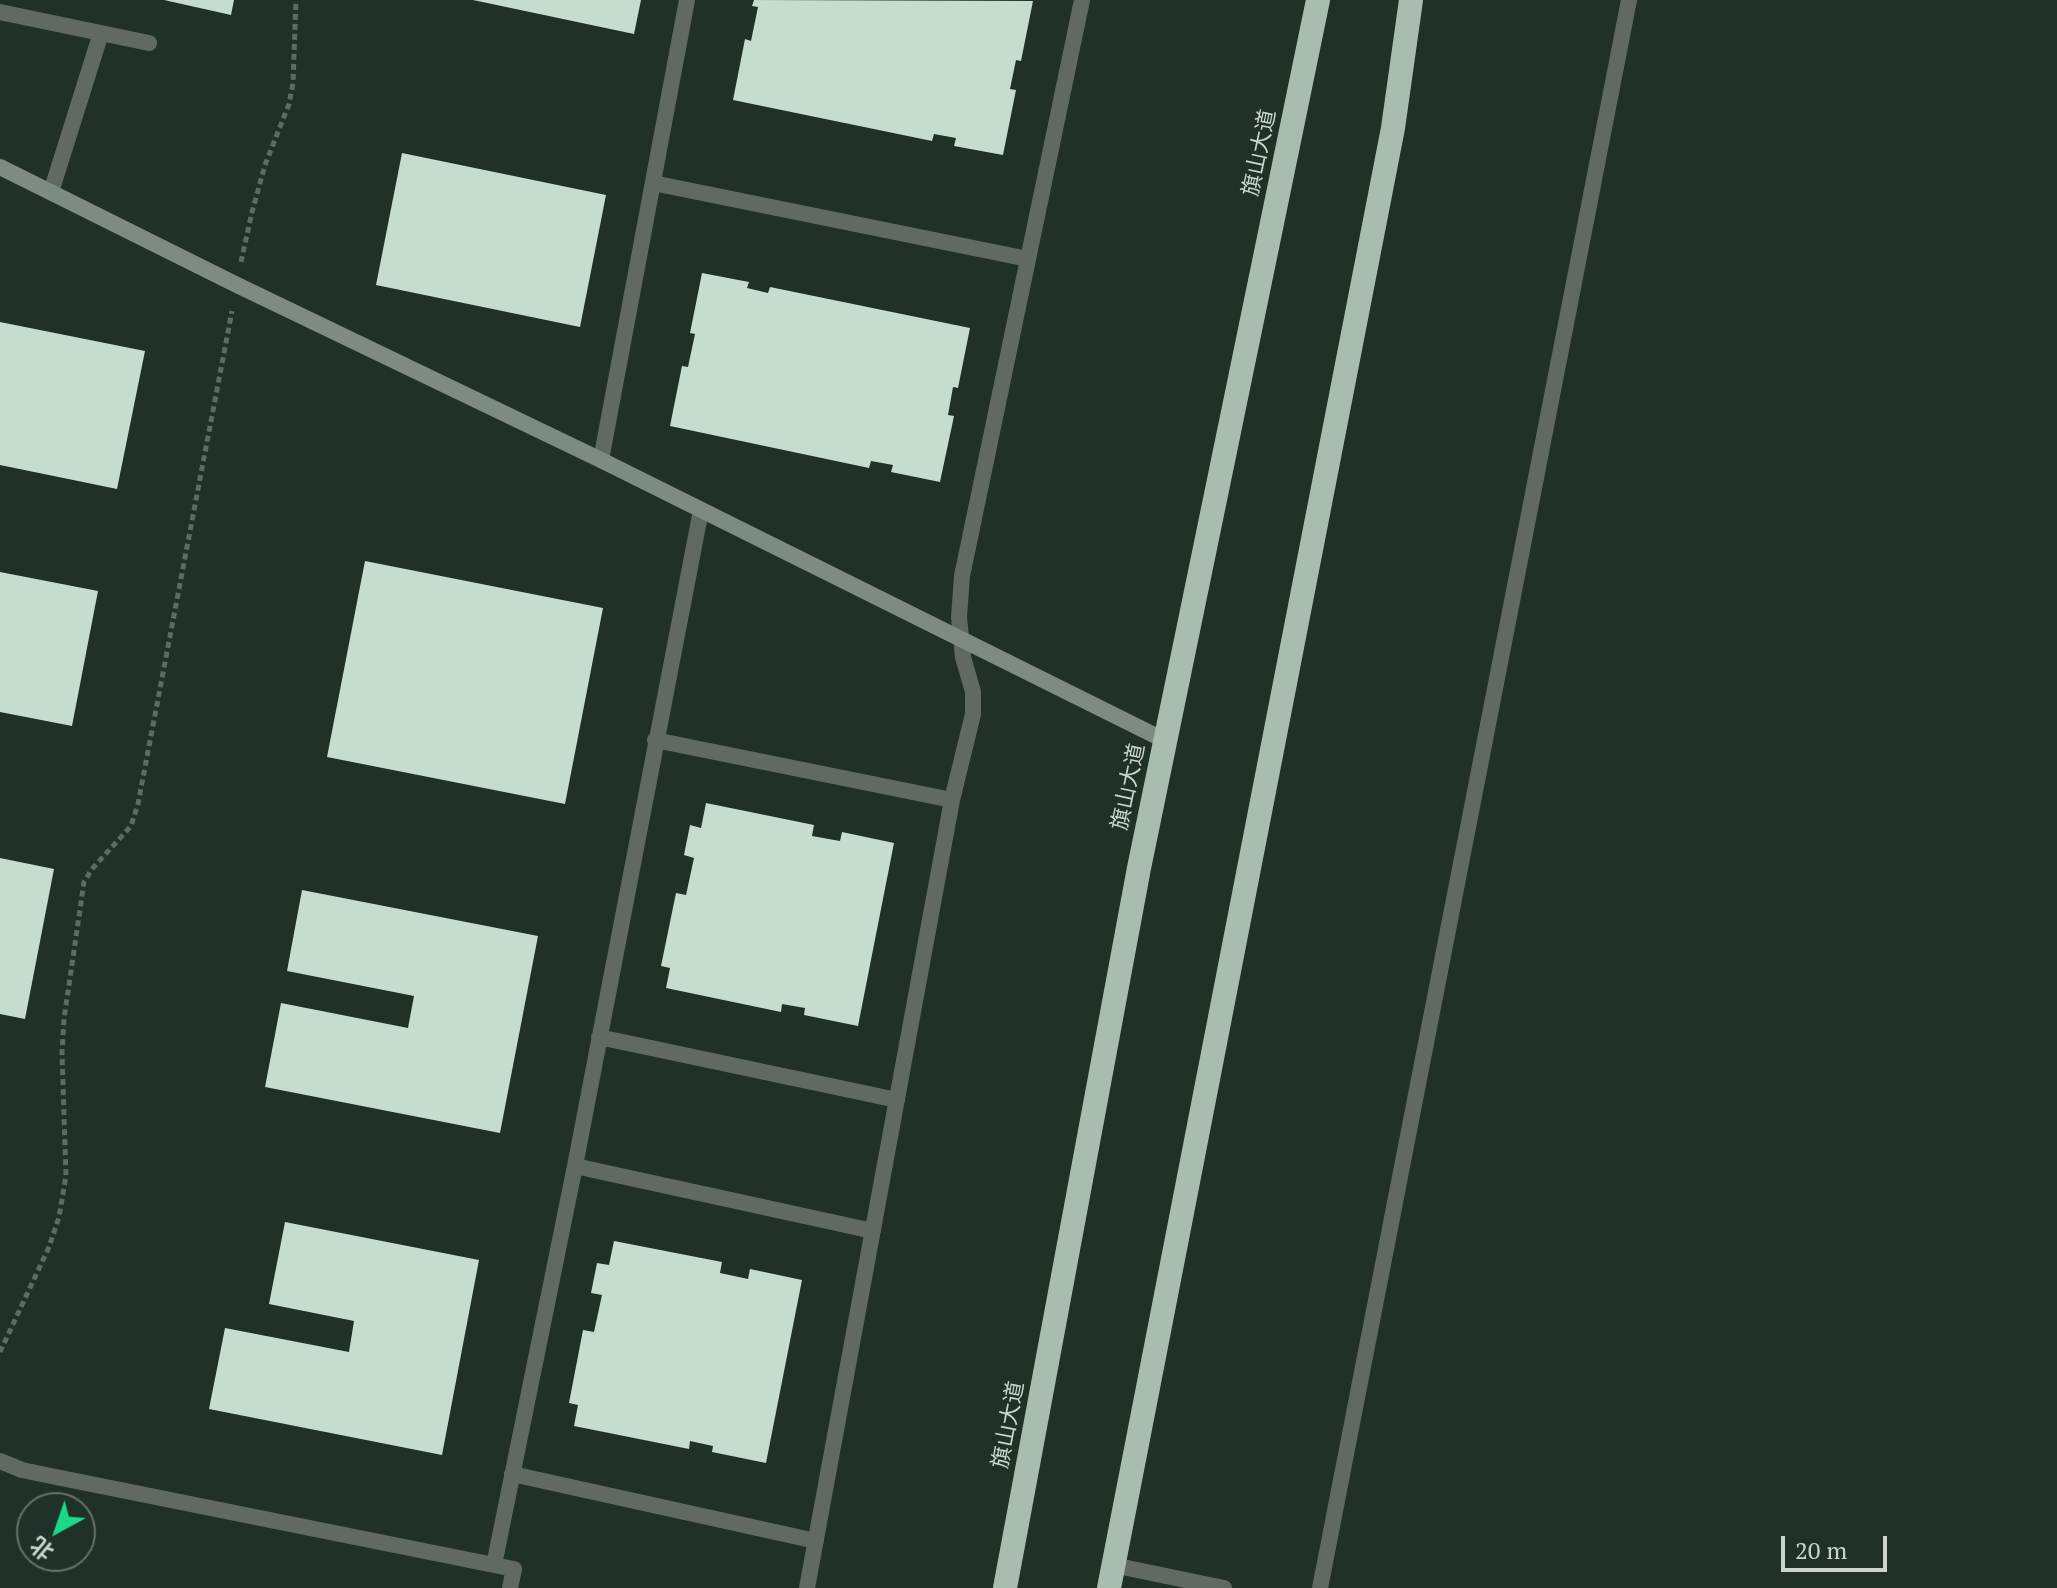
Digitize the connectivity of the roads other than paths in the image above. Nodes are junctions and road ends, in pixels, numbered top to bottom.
1 (687, 0) edge
2 (1082, 0) edge
3 (1318, 0) edge
4 (1411, 0) edge
5 (1629, 0) edge
6 (0, 12) edge
7 (101, 33) junction
8 (149, 43) dead end
9 (0, 167) edge
10 (653, 183) junction
11 (51, 192) junction
12 (1028, 259) junction
13 (601, 460) junction
14 (701, 510) junction
15 (961, 639) junction
16 (655, 740) junction
17 (1166, 741) junction
18 (952, 800) junction
19 (599, 1037) junction
20 (897, 1100) junction
21 (575, 1166) junction
22 (873, 1231) junction
23 (0, 1461) edge
24 (512, 1474) junction
25 (816, 1541) junction
26 (494, 1565) junction
27 (1111, 1576) edge
28 (510, 1588) edge
29 (807, 1588) edge
30 (1005, 1588) edge
31 (1224, 1588) edge
32 (1320, 1588) edge

1 - 10 lane
2 - 12 lane
3 - 17 highway, 旗山大道
4 - 27 highway
5 - 32 lane
6 - 7 lane
7 - 8 lane
7 - 11 lane
9 - 11 street
10 - 12 lane
10 - 13 lane
11 - 13 street
12 - 15 lane
13 - 14 street
14 - 15 street
14 - 16 lane
15 - 17 street
15 - 18 lane
16 - 18 lane
16 - 19 lane
17 - 30 highway, 旗山大道
18 - 20 lane
19 - 20 lane
19 - 21 lane
20 - 22 lane
21 - 22 lane
21 - 24 lane
22 - 25 lane
23 - 26 lane
24 - 25 lane
24 - 26 lane
25 - 29 lane
26 - 28 lane
27 - 31 lane

